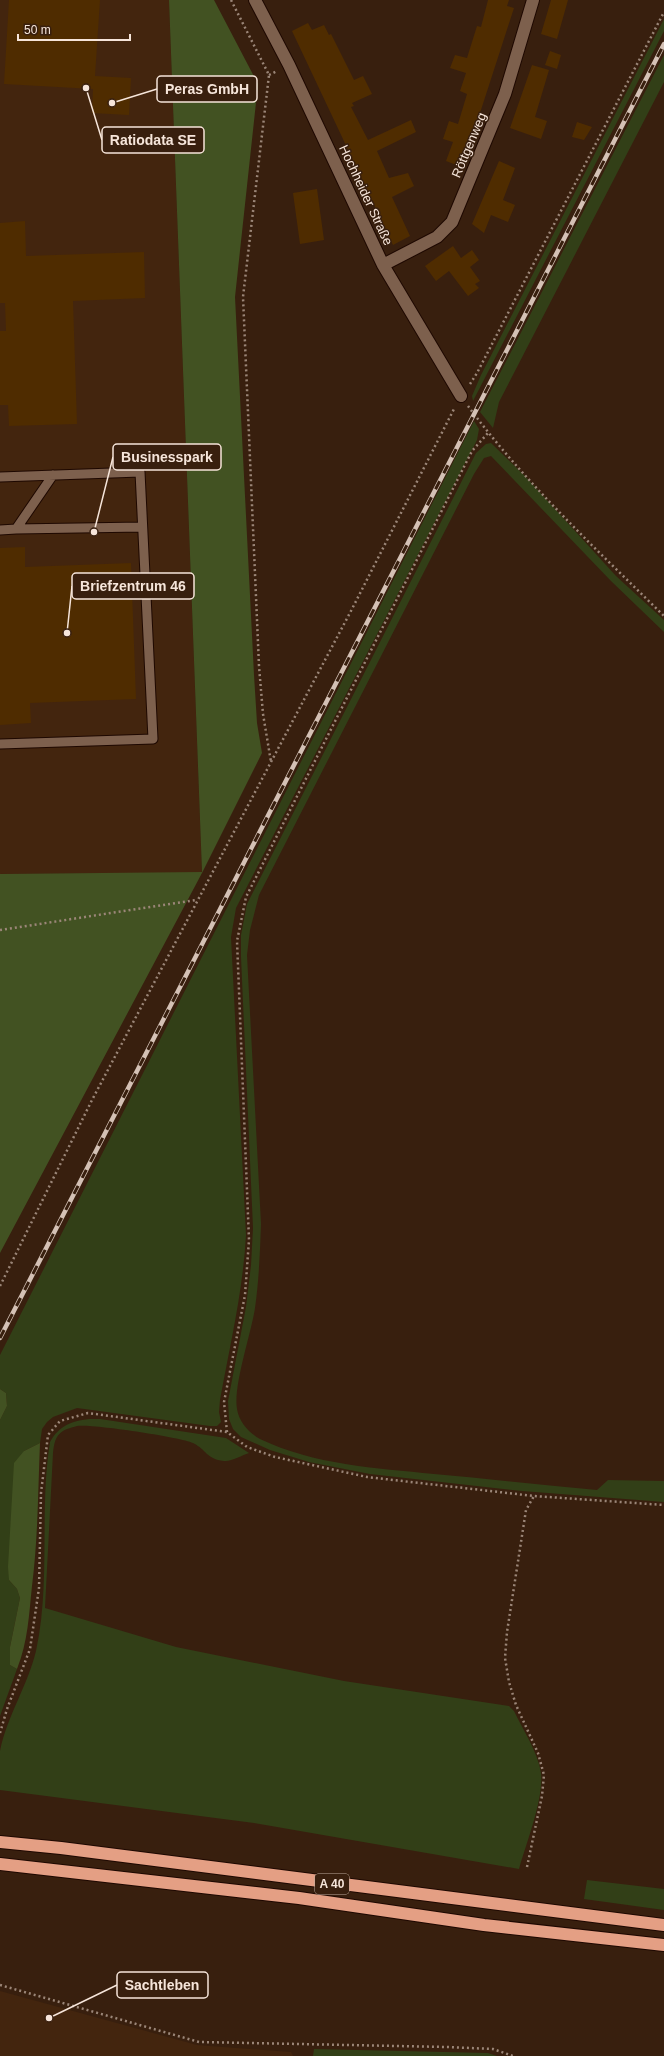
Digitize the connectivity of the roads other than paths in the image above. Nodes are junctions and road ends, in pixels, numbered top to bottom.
1 (255, 0) edge
2 (533, 0) edge
3 (383, 265) junction
4 (461, 396) road end
5 (53, 475) junction
6 (0, 477) edge
7 (142, 527) junction
8 (16, 529) junction
9 (0, 530) edge
10 (0, 744) edge
11 (0, 1842) edge
12 (0, 1864) edge
13 (664, 1925) edge
14 (664, 1945) edge

1 - 3 street, Hochheider Straße
2 - 3 street, Röttgenweg
3 - 4 street, Hochheider Straße
5 - 6 lane
5 - 7 lane
5 - 8 lane
7 - 8 lane
7 - 10 lane
8 - 9 lane
11 - 13 highway, A 40
12 - 14 highway, A 40

